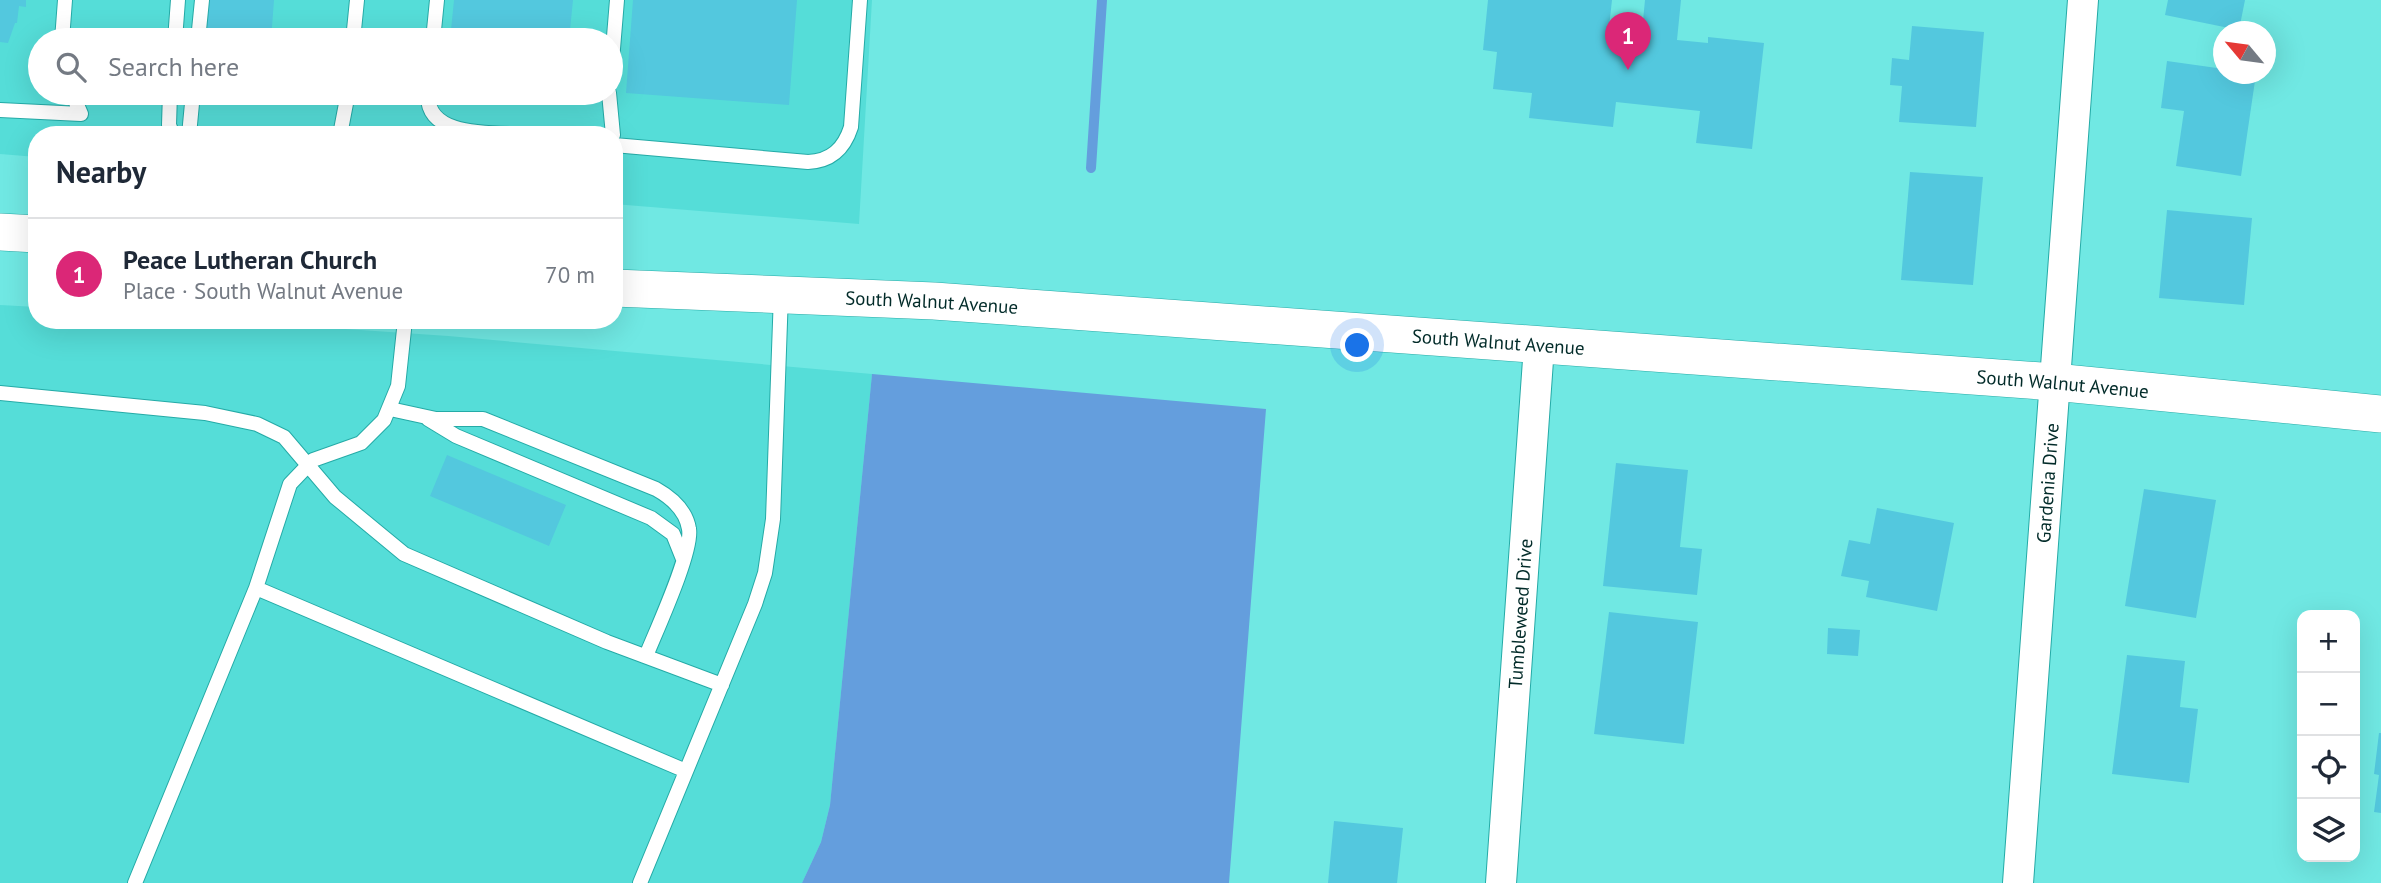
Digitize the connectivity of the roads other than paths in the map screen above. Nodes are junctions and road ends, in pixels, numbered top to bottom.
1 (65, 0) edge
2 (178, 0) edge
3 (202, 0) edge
4 (357, 0) edge
5 (437, 0) edge
6 (617, 0) edge
7 (860, 0) edge
8 (2083, 0) edge
9 (63, 28) edge
10 (176, 28) edge
11 (199, 28) edge
12 (354, 28) edge
13 (434, 28) edge
14 (615, 28) edge
15 (77, 105) edge
16 (170, 105) edge
17 (192, 105) edge
18 (346, 105) edge
19 (429, 105) edge
20 (610, 105) edge
21 (0, 110) edge
22 (169, 126) edge
23 (190, 126) edge
24 (342, 126) edge
25 (447, 126) edge
26 (612, 126) edge
27 (623, 146) edge
28 (0, 232) edge
29 (28, 234) edge
30 (623, 288) edge
31 (781, 293) junction
32 (404, 329) edge
33 (1539, 346) junction
34 (2054, 382) junction
35 (0, 393) edge
36 (390, 409) junction
37 (2381, 414) edge
38 (424, 417) junction
39 (307, 465) junction
40 (683, 559) junction
41 (256, 588) junction
42 (646, 656) junction
43 (722, 685) junction
44 (686, 771) junction
45 (135, 883) edge
46 (640, 883) edge
47 (1501, 883) edge
48 (2018, 883) edge

1 - 9 lane
2 - 10 lane
3 - 11 lane
4 - 12 lane
5 - 13 lane
6 - 14 lane
7 - 27 lane
8 - 34 street, Gardenia Drive
15 - 21 lane
16 - 22 lane
17 - 23 lane
18 - 24 lane
19 - 25 lane
20 - 26 lane
28 - 29 street
30 - 31 street, South Walnut Avenue
31 - 33 street, South Walnut Avenue
31 - 43 lane
32 - 36 lane
33 - 34 street, South Walnut Avenue
33 - 47 street, Tumbleweed Drive
34 - 37 street, South Walnut Avenue
34 - 48 street, Gardenia Drive
35 - 39 lane
36 - 38 lane
36 - 39 lane
38 - 40 lane
38 - 40 lane
39 - 41 lane
39 - 42 lane
40 - 42 lane
41 - 44 lane
41 - 45 lane
42 - 43 lane
43 - 44 lane
44 - 46 lane

